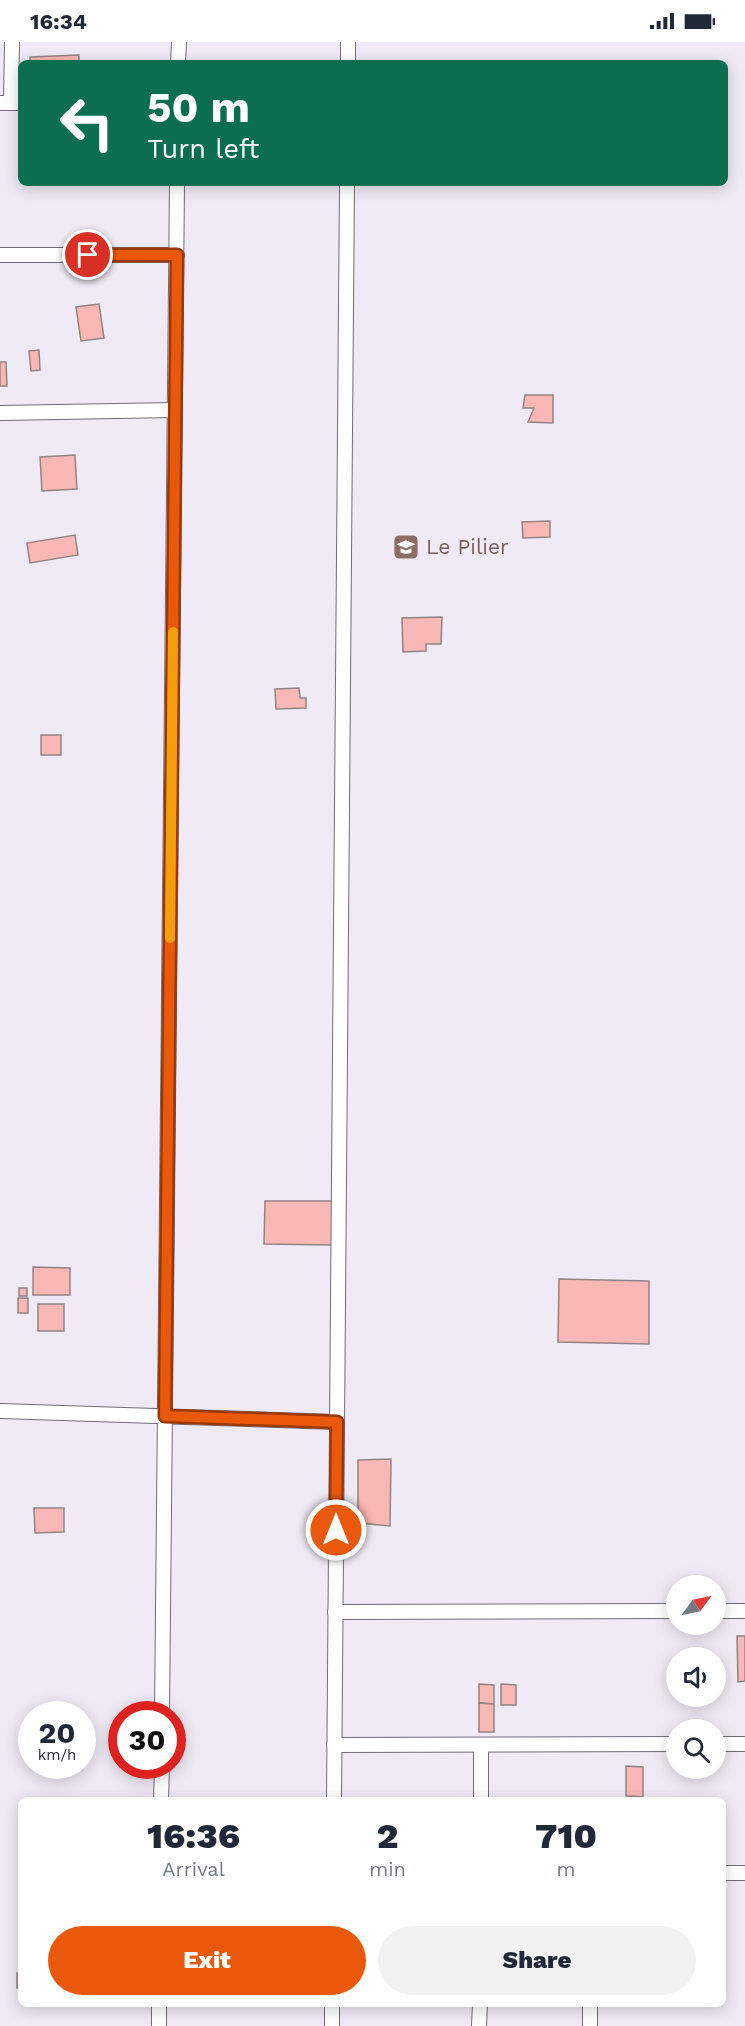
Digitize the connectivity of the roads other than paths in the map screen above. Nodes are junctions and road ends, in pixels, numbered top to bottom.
1 (12, 42) edge
2 (179, 42) edge
3 (348, 42) edge
4 (178, 60) edge
5 (348, 60) edge
6 (11, 103) edge
7 (177, 186) edge
8 (347, 186) edge
9 (0, 255) edge
10 (177, 255) junction
11 (175, 411) junction
12 (0, 413) edge
13 (0, 1411) edge
14 (165, 1416) junction
15 (337, 1422) junction
16 (666, 1611) edge
17 (726, 1611) edge
18 (745, 1611) edge
19 (335, 1612) junction
20 (162, 1701) edge
21 (481, 1744) junction
22 (666, 1744) edge
23 (726, 1744) edge
24 (745, 1744) edge
25 (334, 1745) junction
26 (162, 1779) edge
27 (161, 1797) edge
28 (334, 1797) edge
29 (481, 1797) edge
30 (726, 1873) edge
31 (745, 1873) edge
32 (159, 2007) edge
33 (332, 2007) edge
34 (480, 2007) edge
35 (590, 2007) edge
36 (159, 2026) edge
37 (332, 2026) edge
38 (479, 2026) edge
39 (590, 2026) edge

1 - 6 street
2 - 4 street
3 - 5 street
7 - 10 street
8 - 15 street
9 - 10 street
10 - 11 street
11 - 12 street
11 - 14 street
13 - 14 street
14 - 15 street
14 - 20 street
15 - 19 street
16 - 19 street
17 - 18 street
19 - 25 street
21 - 22 street
21 - 25 street
21 - 29 street
23 - 24 street
25 - 28 street
26 - 27 street
30 - 31 street
32 - 36 street
33 - 37 street
34 - 38 street
35 - 39 street

